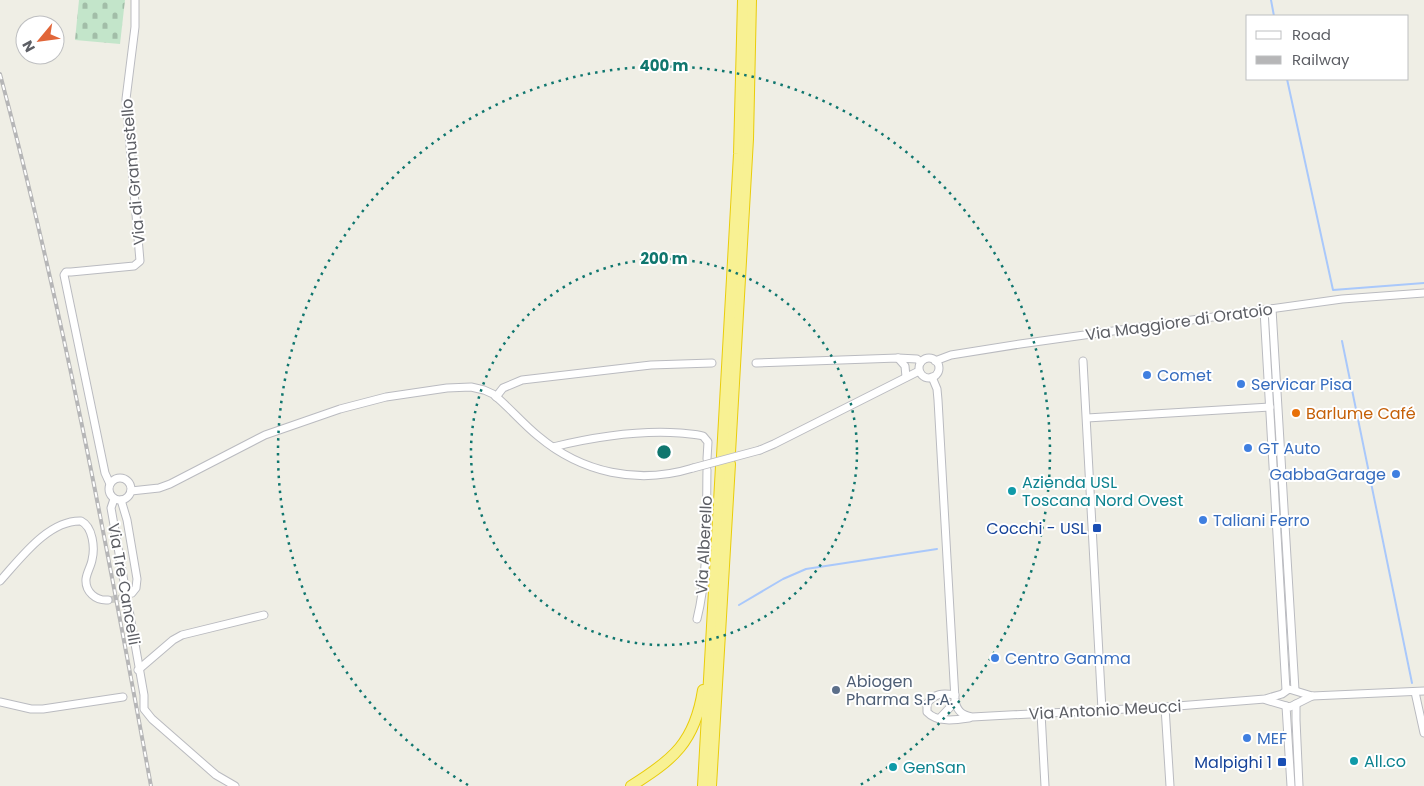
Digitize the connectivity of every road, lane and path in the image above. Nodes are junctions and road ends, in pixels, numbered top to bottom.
1 (135, 0) edge
2 (743, 0) edge
3 (751, 0) edge
4 (1424, 292) edge
5 (1272, 308) junction
6 (1264, 310) junction
7 (898, 358) junction
8 (935, 361) junction
9 (1083, 361) dead end
10 (921, 362) junction
11 (712, 363) dead end
12 (756, 363) dead end
13 (919, 371) junction
14 (906, 377) junction
15 (932, 377) junction
16 (496, 396) junction
17 (1270, 407) junction
18 (1087, 418) junction
19 (553, 447) junction
20 (707, 459) dead end
21 (726, 459) junction
22 (707, 470) dead end
23 (110, 484) junction
24 (131, 491) junction
25 (118, 499) junction
26 (0, 581) edge
27 (132, 593) dead end
28 (108, 600) tunnel mouth
29 (264, 615) dead end
30 (697, 619) dead end
31 (711, 640) junction
32 (138, 670) junction
33 (1296, 691) junction
34 (1424, 691) edge
35 (1284, 692) junction
36 (1415, 692) junction
37 (1312, 696) junction
38 (123, 697) dead end
39 (955, 699) junction
40 (1265, 699) junction
41 (0, 702) edge
42 (1297, 704) junction
43 (1285, 705) junction
44 (1165, 707) junction
45 (1102, 710) junction
46 (1041, 713) junction
47 (972, 717) junction
48 (939, 719) junction
49 (1424, 732) edge
50 (235, 786) edge
51 (631, 786) edge
52 (703, 786) edge
53 (711, 786) edge
54 (1045, 786) edge
55 (1170, 786) edge
56 (1291, 786) edge
57 (1299, 786) edge

1 - 23 street, Via di Gramustello
2 - 21 highway
3 - 21 highway
4 - 5 street, Via Maggiore di Oratoio
5 - 6 street, Via Maggiore di Oratoio
5 - 33 street
6 - 8 street, Via Maggiore di Oratoio
6 - 17 street
7 - 10 street, Via Maggiore di Oratoio
7 - 12 street, Via Maggiore di Oratoio
7 - 14 street
8 - 10 street, Via Maggiore di Oratoio
8 - 15 street
9 - 18 street
10 - 13 street
11 - 16 street
13 - 14 street
13 - 15 street
14 - 19 street, bridge
15 - 39 street
16 - 19 street
16 - 24 street
17 - 18 street
17 - 35 street
18 - 45 street
19 - 20 street
21 - 31 highway
21 - 53 highway
22 - 30 street, Via Alberello
23 - 24 street
23 - 25 street
24 - 25 street
25 - 27 street
25 - 32 street, Via Tre Cancelli
26 - 28 street
29 - 32 street
31 - 51 highway
31 - 52 highway
32 - 50 street
33 - 35 street, Via Antonio Meucci
33 - 37 street, Via Antonio Meucci
33 - 42 street
34 - 36 street, Via Antonio Meucci
35 - 40 street, Via Antonio Meucci
35 - 43 street
36 - 37 street, Via Antonio Meucci
36 - 49 street
37 - 42 street, Via Antonio Meucci
38 - 41 street
39 - 47 street
39 - 48 street
39 - 48 street
40 - 43 street, Via Antonio Meucci
40 - 44 street, Via Antonio Meucci
42 - 43 street, Via Antonio Meucci
42 - 57 street
43 - 56 street
44 - 45 street, Via Antonio Meucci
44 - 55 street
45 - 46 street, Via Antonio Meucci
46 - 47 street, Via Antonio Meucci
46 - 54 street
47 - 48 street, Via Antonio Meucci

